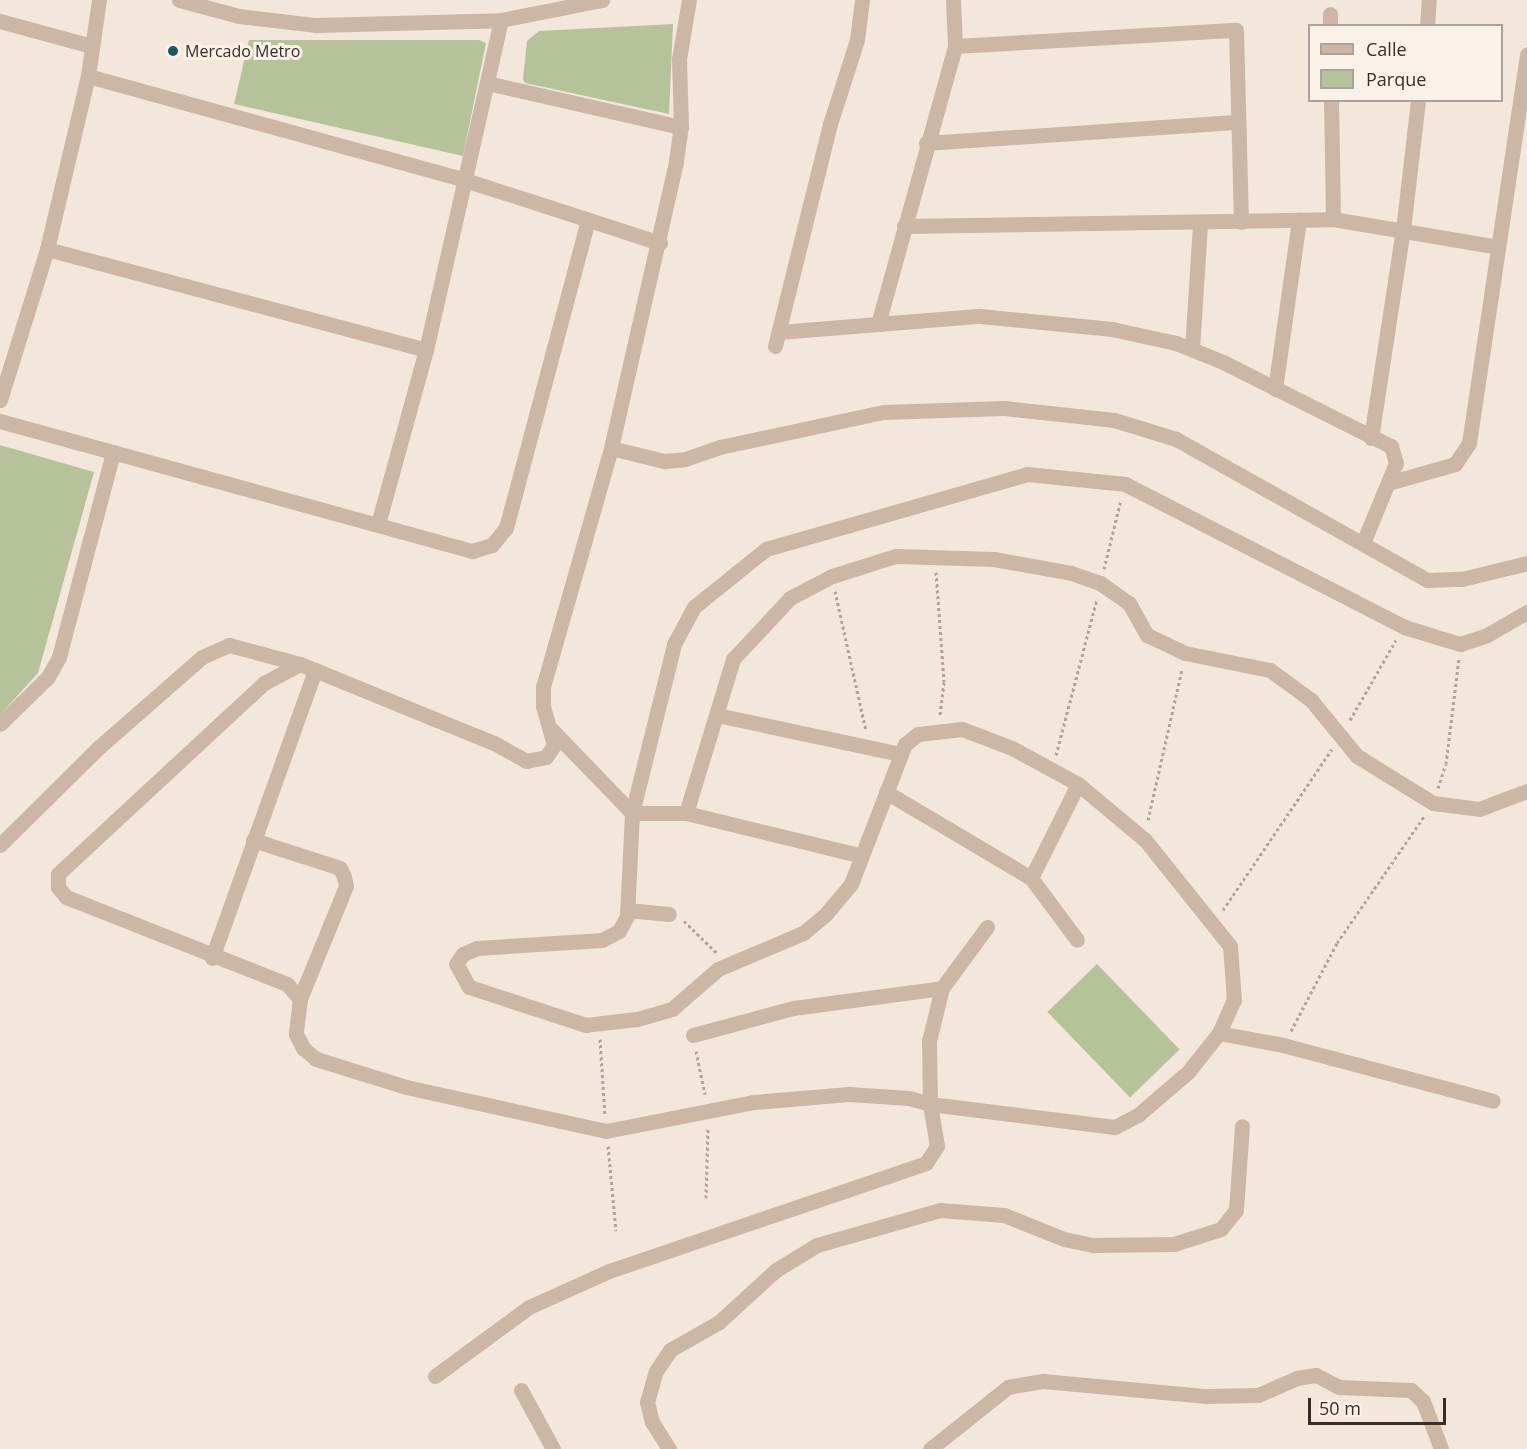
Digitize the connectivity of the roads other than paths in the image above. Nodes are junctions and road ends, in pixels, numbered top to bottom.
1 (99, 0) edge
2 (179, 0) edge
3 (602, 0) edge
4 (689, 0) edge
5 (862, 0) edge
6 (952, 0) edge
7 (1429, 0) edge
8 (501, 20) junction
9 (0, 21) edge
10 (1427, 24) edge
11 (92, 46) junction
12 (955, 46) junction
13 (1527, 54) edge
14 (88, 76) junction
15 (487, 83) junction
16 (1331, 102) edge
17 (1418, 102) edge
18 (1238, 122) junction
19 (681, 127) junction
20 (926, 143) junction
21 (465, 180) junction
22 (1333, 219) junction
23 (588, 220) junction
24 (1299, 220) junction
25 (1241, 222) junction
26 (1200, 224) junction
27 (904, 226) junction
28 (1403, 230) junction
29 (660, 243) junction
30 (1498, 247) junction
31 (47, 249) junction
32 (878, 324) junction
33 (1192, 349) junction
34 (426, 350) junction
35 (1275, 388) junction
36 (0, 400) edge
37 (0, 421) edge
38 (1371, 438) junction
39 (610, 447) junction
40 (113, 452) junction
41 (1389, 483) junction
42 (378, 524) junction
43 (1363, 543) junction
44 (1527, 563) edge
45 (1527, 612) edge
46 (300, 664) junction
47 (315, 670) junction
48 (717, 715) junction
49 (0, 724) edge
50 (551, 729) junction
51 (901, 754) junction
52 (1078, 784) junction
53 (1527, 791) edge
54 (886, 792) junction
55 (632, 813) junction
56 (686, 813) junction
57 (253, 840) junction
58 (0, 845) edge
59 (862, 856) junction
60 (1031, 878) junction
61 (627, 910) junction
62 (669, 914) road end
63 (987, 927) dead end
64 (1077, 940) dead end
65 (212, 958) junction
66 (942, 988) junction
67 (300, 999) junction
68 (1219, 1033) junction
69 (693, 1035) dead end
70 (1493, 1101) dead end
71 (930, 1104) junction
72 (1242, 1126) dead end
73 (435, 1376) dead end
74 (521, 1390) dead end
75 (553, 1449) edge
76 (669, 1449) edge
77 (930, 1449) edge
78 (1441, 1449) edge

1 - 11 street
2 - 8 street
3 - 8 street
4 - 19 street
5 - 32 street
6 - 12 street
7 - 10 street
8 - 15 street
9 - 11 street
11 - 14 street
12 - 18 street
12 - 20 street
13 - 30 street
14 - 21 street
14 - 31 street
15 - 19 street
15 - 21 street
16 - 22 street
17 - 28 street
18 - 20 street
18 - 25 street
19 - 29 street
20 - 27 street
21 - 23 street
21 - 34 street
22 - 24 street
22 - 28 street
23 - 29 street
23 - 42 street
24 - 25 street
24 - 35 street
25 - 26 street
26 - 27 street
26 - 33 street
27 - 32 street
28 - 30 street
28 - 38 street
29 - 39 street
30 - 41 street
31 - 34 street
31 - 36 street
32 - 33 street
33 - 35 street
34 - 42 street
35 - 38 street
37 - 40 street
38 - 41 street
39 - 43 street
39 - 50 street
40 - 42 street
40 - 49 street
41 - 43 street
43 - 44 street
45 - 55 street
46 - 47 street
46 - 58 street
46 - 65 street
47 - 50 street
47 - 57 street
48 - 51 street
48 - 53 street
48 - 56 street
50 - 55 street
51 - 52 street
51 - 54 street
52 - 60 street
52 - 68 street
54 - 59 street
54 - 60 street
55 - 56 street
55 - 61 street
56 - 59 street
57 - 65 street
57 - 67 street
59 - 61 street
60 - 64 street
61 - 62 street
63 - 66 street
65 - 67 street
66 - 69 street
66 - 71 street
67 - 71 street
68 - 70 street
68 - 71 street
71 - 73 street
72 - 76 street
74 - 75 street
77 - 78 street

